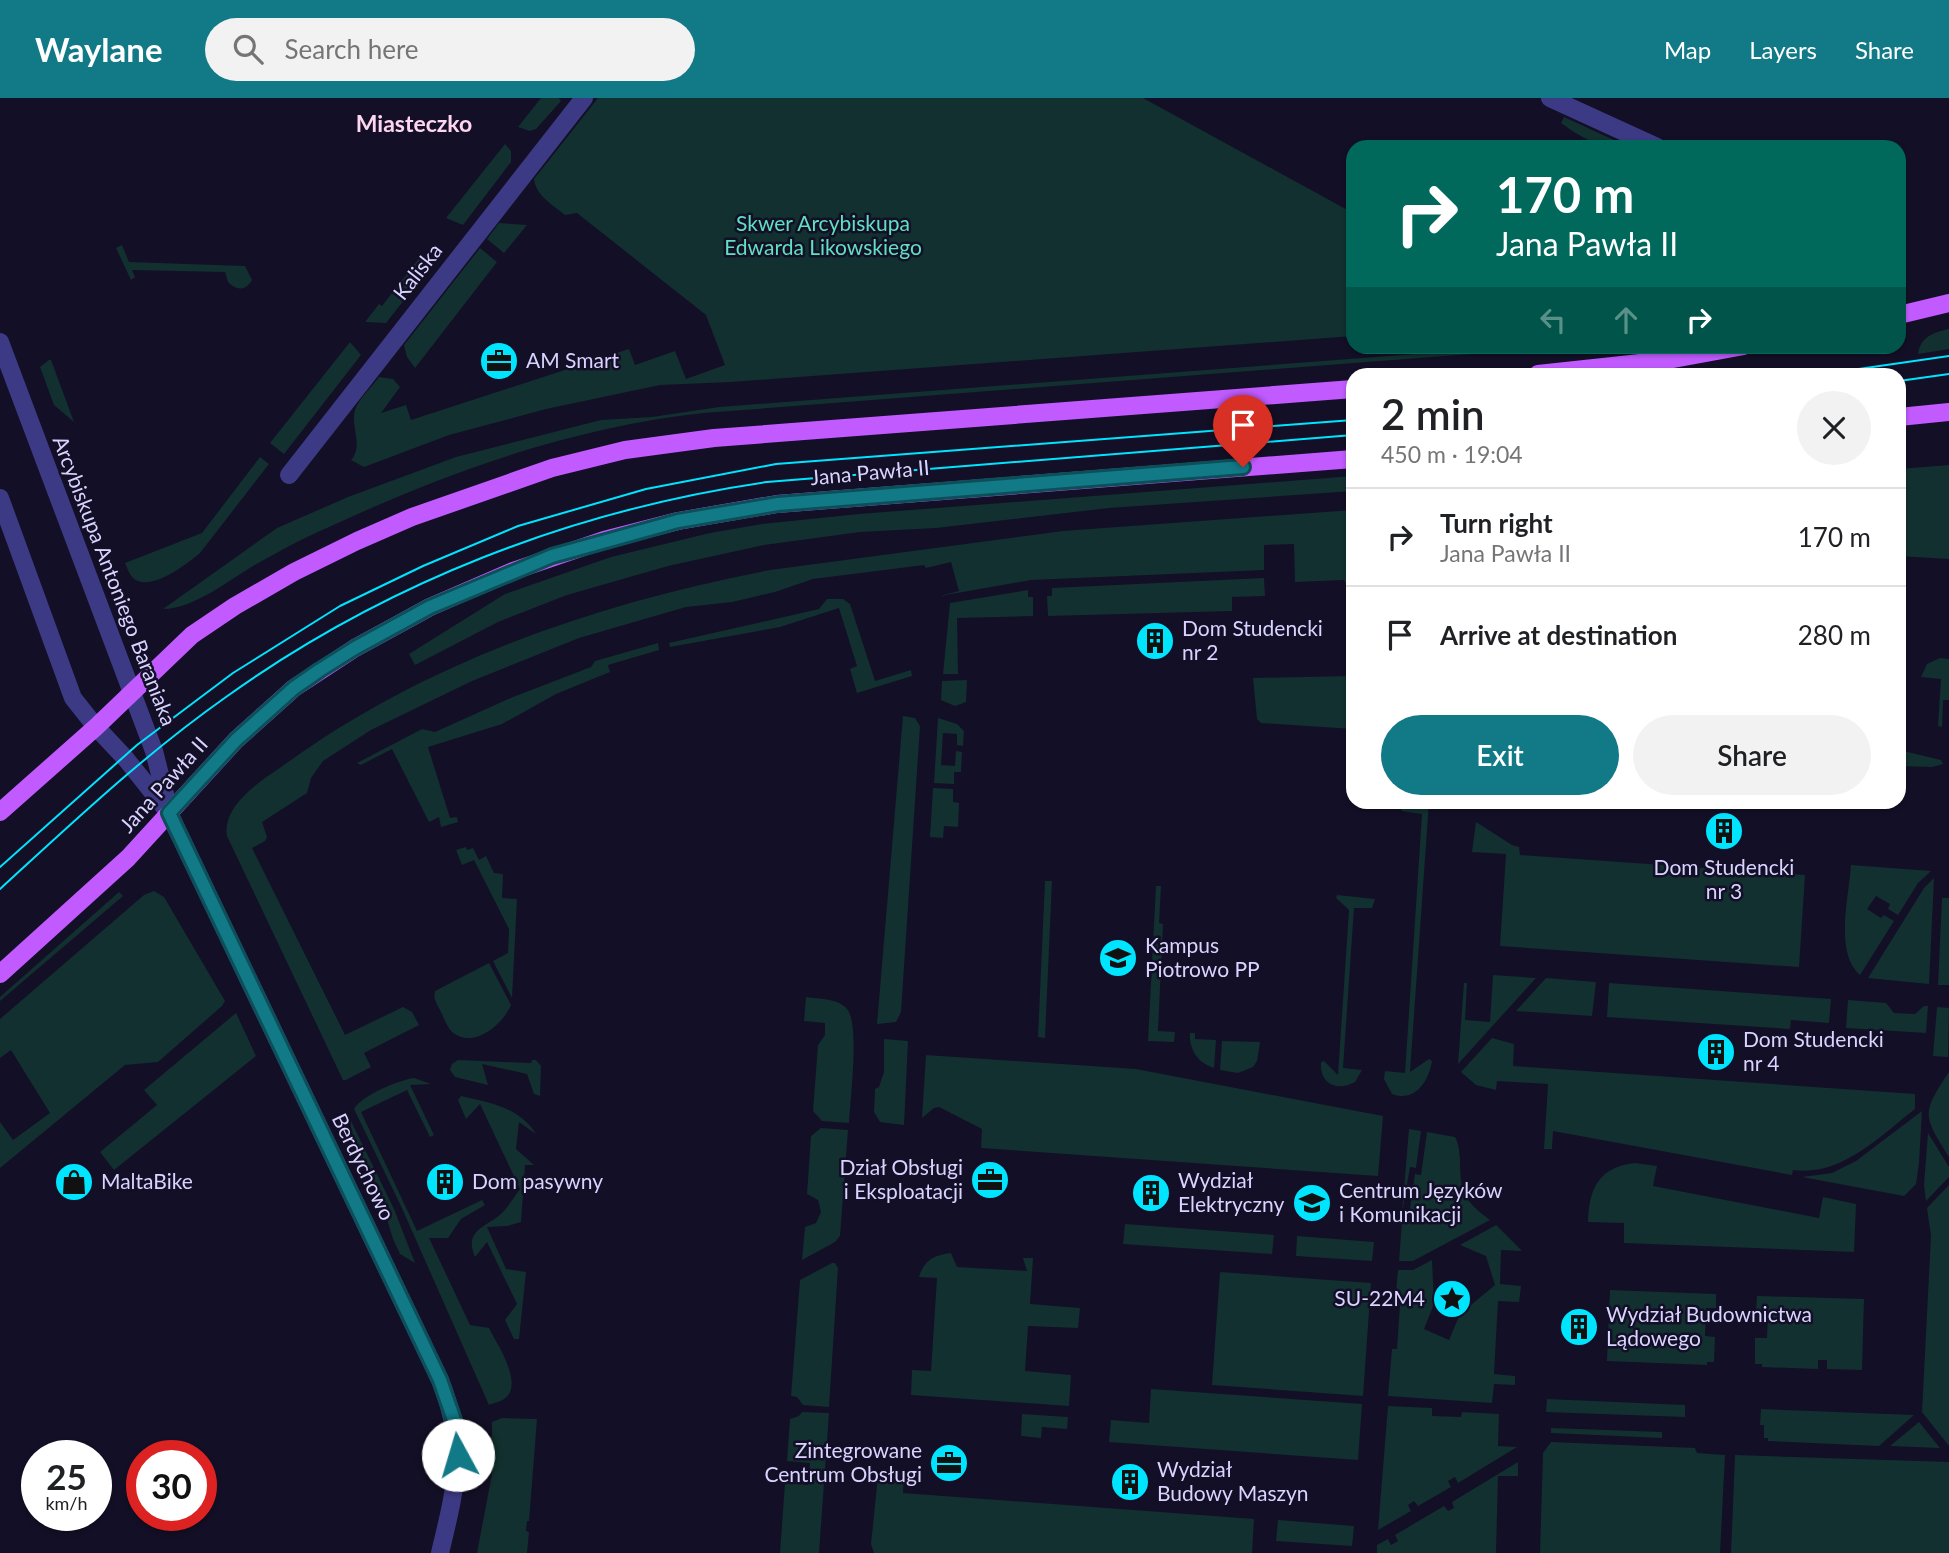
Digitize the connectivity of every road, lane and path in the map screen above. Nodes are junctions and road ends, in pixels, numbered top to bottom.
1 (584, 98) edge
2 (1550, 98) edge
3 (1642, 140) edge
4 (1949, 303) edge
5 (1906, 313) edge
6 (0, 342) edge
7 (1701, 354) edge
8 (1594, 368) edge
9 (1346, 390) edge
10 (1949, 412) edge
11 (1906, 416) edge
12 (1346, 459) edge
13 (289, 475) dead end
14 (0, 498) edge
15 (131, 691) junction
16 (96, 727) junction
17 (0, 812) edge
18 (169, 813) junction
19 (0, 974) edge
20 (440, 1553) edge

1 - 13 street, Kaliska
2 - 3 street
4 - 5 main road
6 - 15 street, Arcybiskupa Antoniego Baraniaka
7 - 8 main road
9 - 15 main road
10 - 11 main road
12 - 18 main road, Jana Pawła II
14 - 16 street
15 - 16 main road
15 - 18 street, Arcybiskupa Antoniego Baraniaka
16 - 17 main road
16 - 18 street
18 - 19 main road, Jana Pawła II
18 - 20 street, Berdychowo

